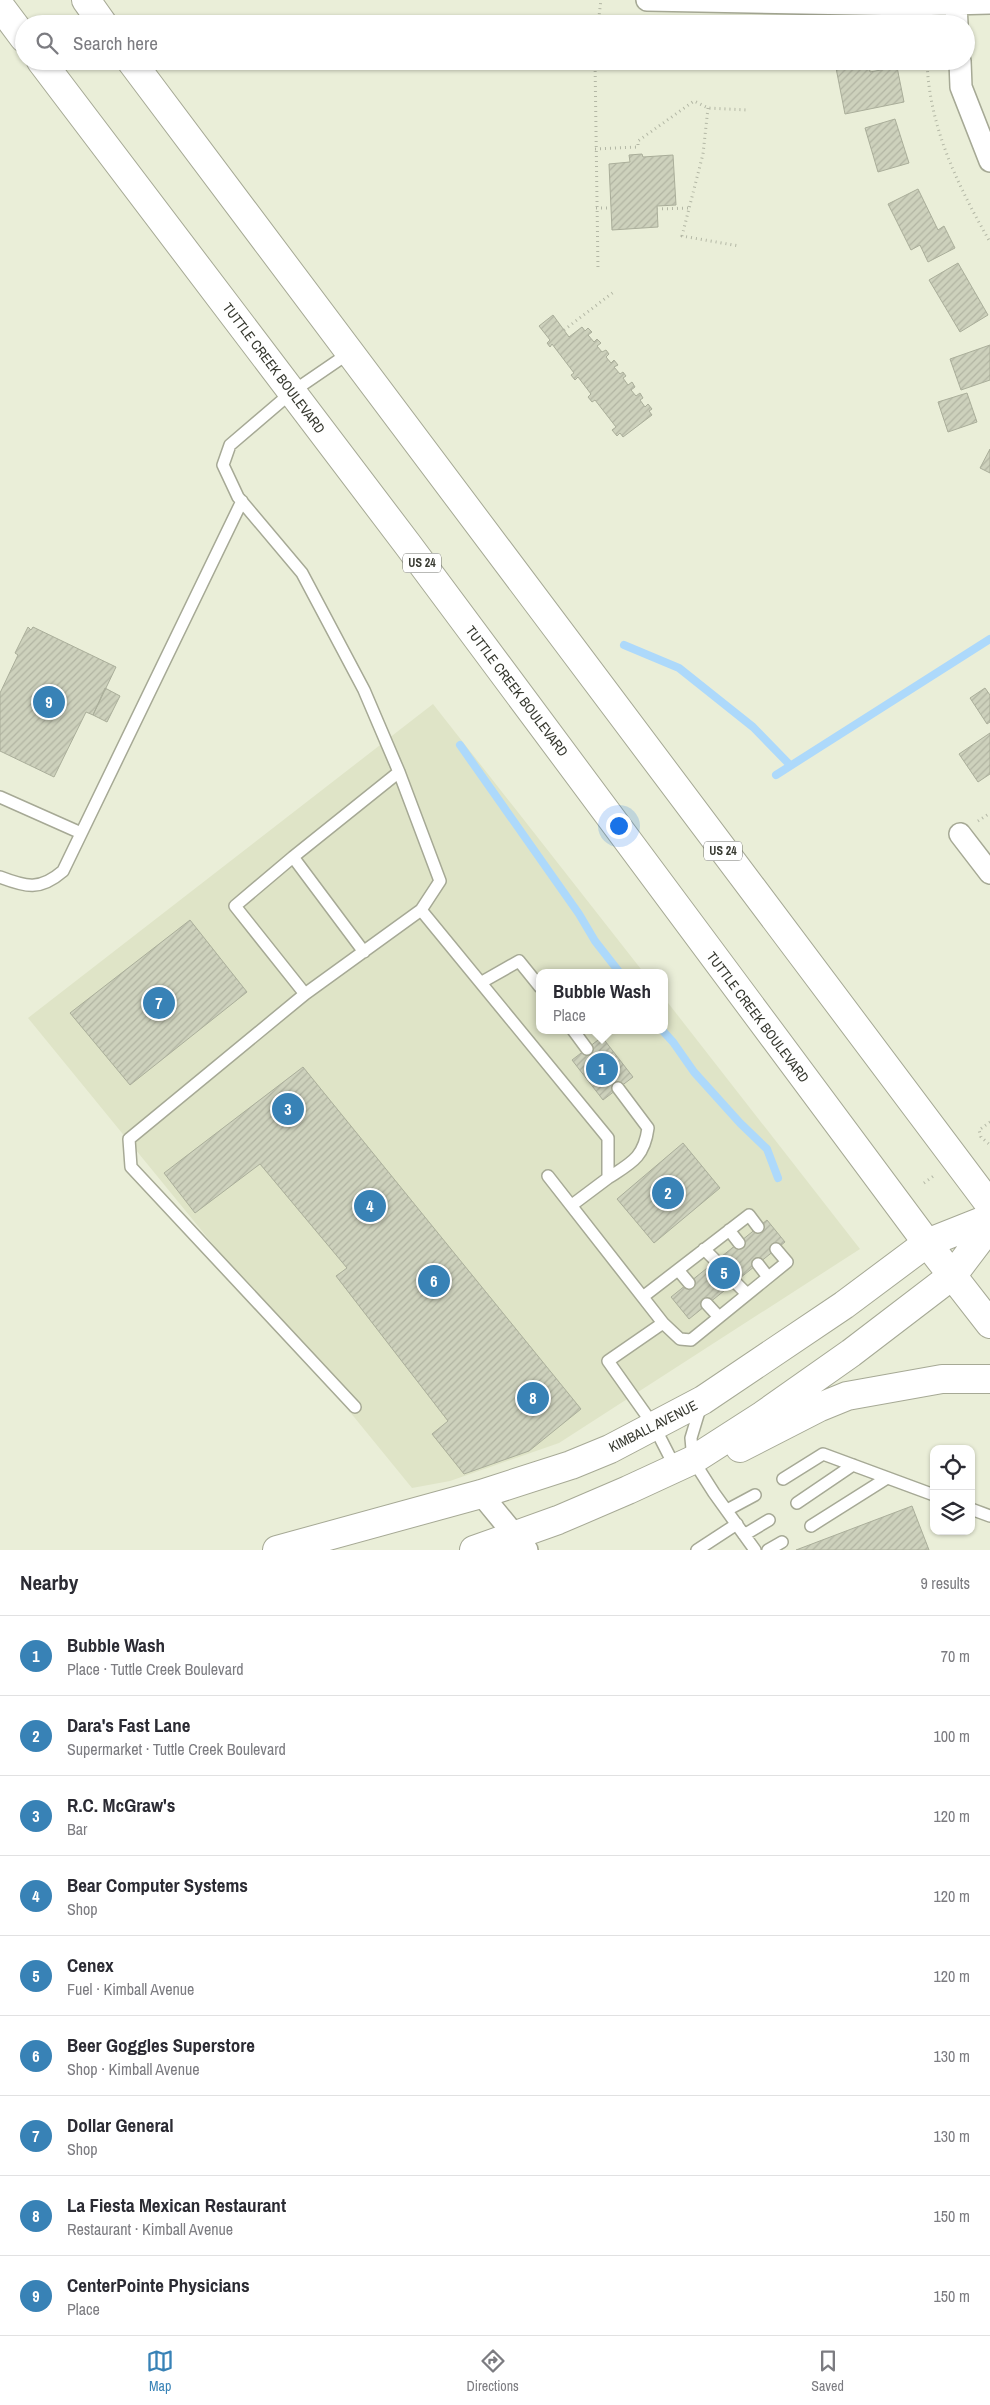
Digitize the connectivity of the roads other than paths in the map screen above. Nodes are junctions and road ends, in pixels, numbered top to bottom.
1 (86, 0) edge
2 (647, 0) edge
3 (990, 3) edge
4 (0, 6) edge
5 (956, 14) edge
6 (97, 15) edge
7 (15, 26) edge
8 (48, 70) edge
9 (138, 70) edge
10 (960, 70) edge
11 (990, 161) edge
12 (349, 353) junction
13 (292, 392) junction
14 (242, 501) junction
15 (399, 772) junction
16 (0, 797) edge
17 (81, 833) junction
18 (960, 834) dead end
19 (293, 857) junction
20 (989, 869) edge
21 (0, 878) edge
22 (421, 910) junction
23 (364, 952) junction
24 (482, 982) junction
25 (536, 982) edge
26 (305, 994) junction
27 (575, 1034) edge
28 (587, 1049) dead end
29 (618, 1088) dead end
30 (548, 1176) dead end
31 (608, 1178) junction
32 (990, 1205) edge
33 (572, 1206) junction
34 (990, 1218) edge
35 (990, 1226) edge
36 (758, 1227) dead end
37 (729, 1230) junction
38 (739, 1242) dead end
39 (927, 1243) junction
40 (704, 1249) junction
41 (776, 1249) dead end
42 (716, 1261) dead end
43 (758, 1264) dead end
44 (678, 1270) junction
45 (953, 1275) junction
46 (768, 1277) junction
47 (689, 1282) dead end
48 (735, 1282) dead end
49 (747, 1294) junction
50 (644, 1296) junction
51 (707, 1304) dead end
52 (719, 1317) junction
53 (663, 1323) junction
54 (990, 1324) edge
55 (990, 1380) edge
56 (703, 1400) junction
57 (355, 1407) dead end
58 (654, 1426) junction
59 (684, 1463) junction
60 (853, 1465) junction
61 (887, 1478) junction
62 (783, 1479) dead end
63 (482, 1494) junction
64 (930, 1494) edge
65 (755, 1495) dead end
66 (797, 1503) dead end
67 (726, 1510) junction
68 (975, 1510) edge
69 (990, 1516) edge
70 (769, 1520) dead end
71 (737, 1524) junction
72 (811, 1526) dead end
73 (744, 1535) junction
74 (782, 1542) dead end
75 (522, 1543) edge
76 (704, 1548) edge
77 (277, 1550) edge
78 (474, 1550) edge
79 (755, 1550) edge
80 (768, 1550) edge

1 - 6 main road
2 - 5 street
3 - 5 street
4 - 7 main road
8 - 13 main road, TUTTLE CREEK BOULEVARD / US 24
9 - 12 main road, US 24
10 - 11 street
12 - 13 lane
12 - 32 main road, US 24
13 - 14 lane
13 - 39 main road, TUTTLE CREEK BOULEVARD / US 24
14 - 15 lane
14 - 17 lane
15 - 19 lane
15 - 22 lane
16 - 17 lane
17 - 21 lane
18 - 20 street
19 - 23 lane
19 - 26 lane
22 - 23 lane
22 - 24 lane
23 - 26 lane
24 - 25 lane
24 - 31 lane
26 - 57 lane
27 - 28 lane
29 - 31 lane
30 - 33 lane
31 - 33 lane
33 - 50 lane
34 - 39 main road, KIMBALL AVENUE
35 - 45 main road
36 - 37 lane
37 - 38 lane
37 - 40 lane
39 - 45 main road, TUTTLE CREEK BOULEVARD / US 24
39 - 56 main road, KIMBALL AVENUE
40 - 42 lane
40 - 44 lane
41 - 46 lane
43 - 46 lane
44 - 47 lane
44 - 50 lane
45 - 54 main road, TUTTLE CREEK BOULEVARD / US 24
45 - 59 main road
46 - 49 lane
48 - 49 lane
49 - 52 lane
50 - 53 lane
51 - 52 lane
52 - 53 lane
53 - 58 lane
55 - 59 main road
56 - 58 main road, KIMBALL AVENUE
56 - 59 lane
58 - 59 lane
58 - 63 main road, KIMBALL AVENUE
59 - 67 lane
59 - 75 main road
60 - 61 lane
60 - 62 lane
60 - 66 lane
61 - 64 lane
61 - 72 lane
63 - 75 street
63 - 77 main road, KIMBALL AVENUE
65 - 67 lane
67 - 71 lane
68 - 69 lane
70 - 73 lane
71 - 73 lane
71 - 76 lane
73 - 79 lane
74 - 80 lane
75 - 78 main road

